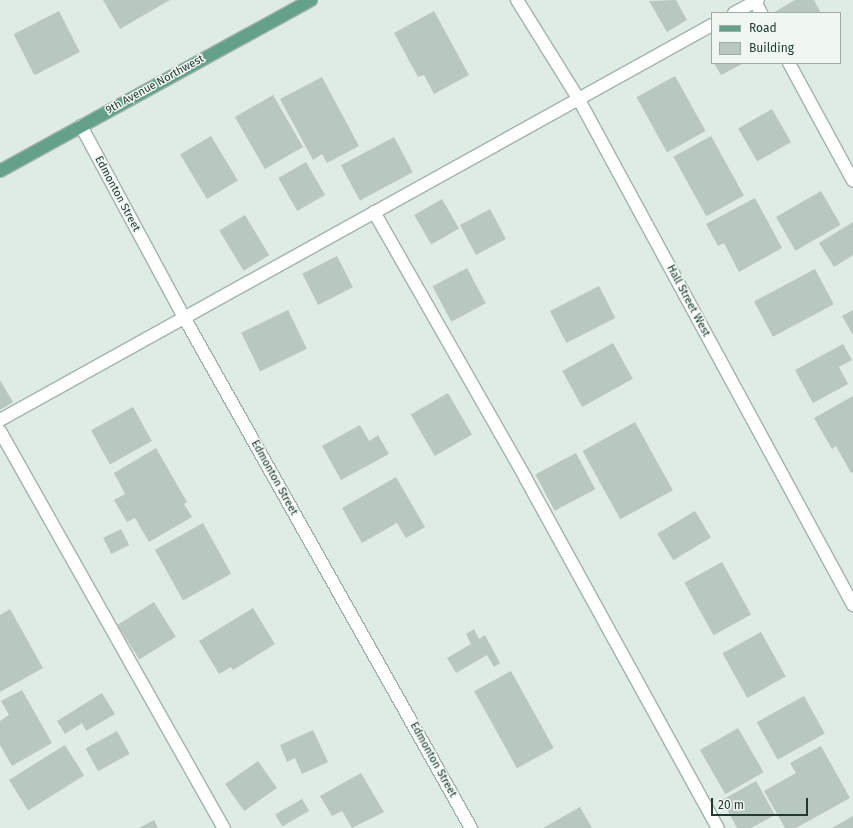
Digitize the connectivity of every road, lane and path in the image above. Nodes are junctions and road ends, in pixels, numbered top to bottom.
1 (311, 0) edge
2 (517, 0) edge
3 (756, 1) edge
4 (736, 12) edge
5 (761, 12) edge
6 (711, 26) edge
7 (790, 64) edge
8 (578, 98) junction
9 (80, 126) junction
10 (0, 170) edge
11 (853, 181) edge
12 (374, 212) junction
13 (184, 319) junction
14 (0, 420) edge
15 (0, 431) edge
16 (853, 605) edge
17 (224, 828) edge
18 (471, 828) edge
19 (718, 828) edge

1 - 9 main road, 9th Avenue Northwest
2 - 8 street, Hall Street West
3 - 4 street
3 - 5 street
6 - 8 street
7 - 11 street
8 - 12 street
8 - 16 street, Hall Street West
9 - 10 main road, 9th Avenue Northwest
9 - 13 street, Edmonton Street
12 - 13 street
12 - 19 street
13 - 14 street
13 - 18 street, Edmonton Street
15 - 17 street

